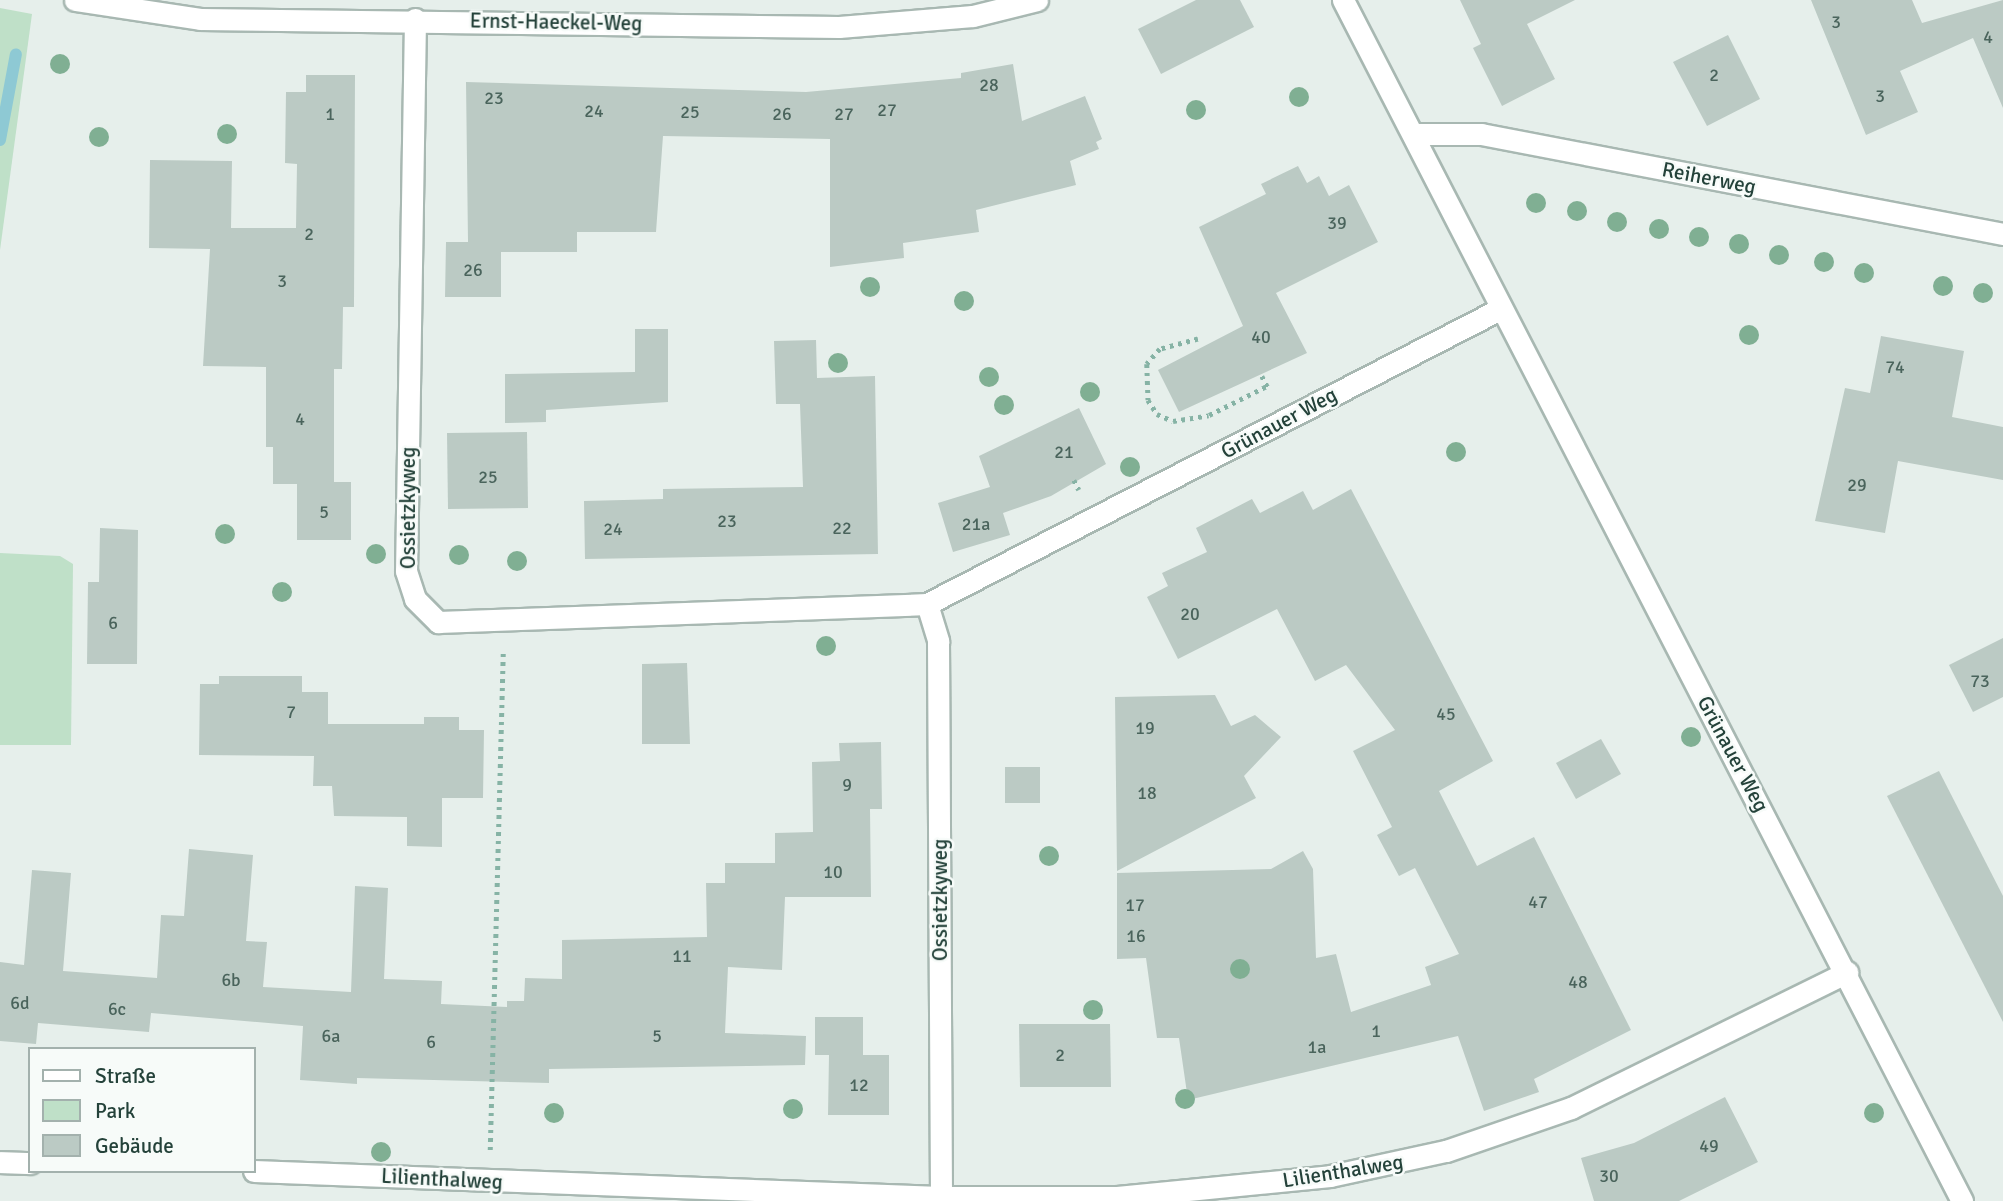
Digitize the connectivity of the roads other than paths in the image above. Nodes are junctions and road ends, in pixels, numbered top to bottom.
1 (75, 0) edge
2 (1037, 0) edge
3 (1343, 0) edge
4 (415, 19) junction
5 (1413, 134) junction
6 (2003, 234) edge
7 (1500, 309) junction
8 (1169, 480) joint
9 (927, 604) junction
10 (1847, 972) junction
11 (0, 1162) edge
12 (28, 1163) edge
13 (256, 1171) edge
14 (941, 1197) junction
15 (1962, 1201) edge

1 - 4 street, Ernst-Haeckel-Weg
2 - 4 street, Ernst-Haeckel-Weg
3 - 5 street, Grünauer Weg
4 - 9 street, Ossietzkyweg
5 - 6 street, Reiherweg
5 - 7 street, Grünauer Weg
7 - 8 street, Grünauer Weg
7 - 10 street, Grünauer Weg
8 - 9 street, Ossietzkyweg
9 - 14 street, Ossietzkyweg
10 - 14 street, Lilienthalweg
10 - 15 street, Grünauer Weg
11 - 12 street
13 - 14 street, Lilienthalweg

